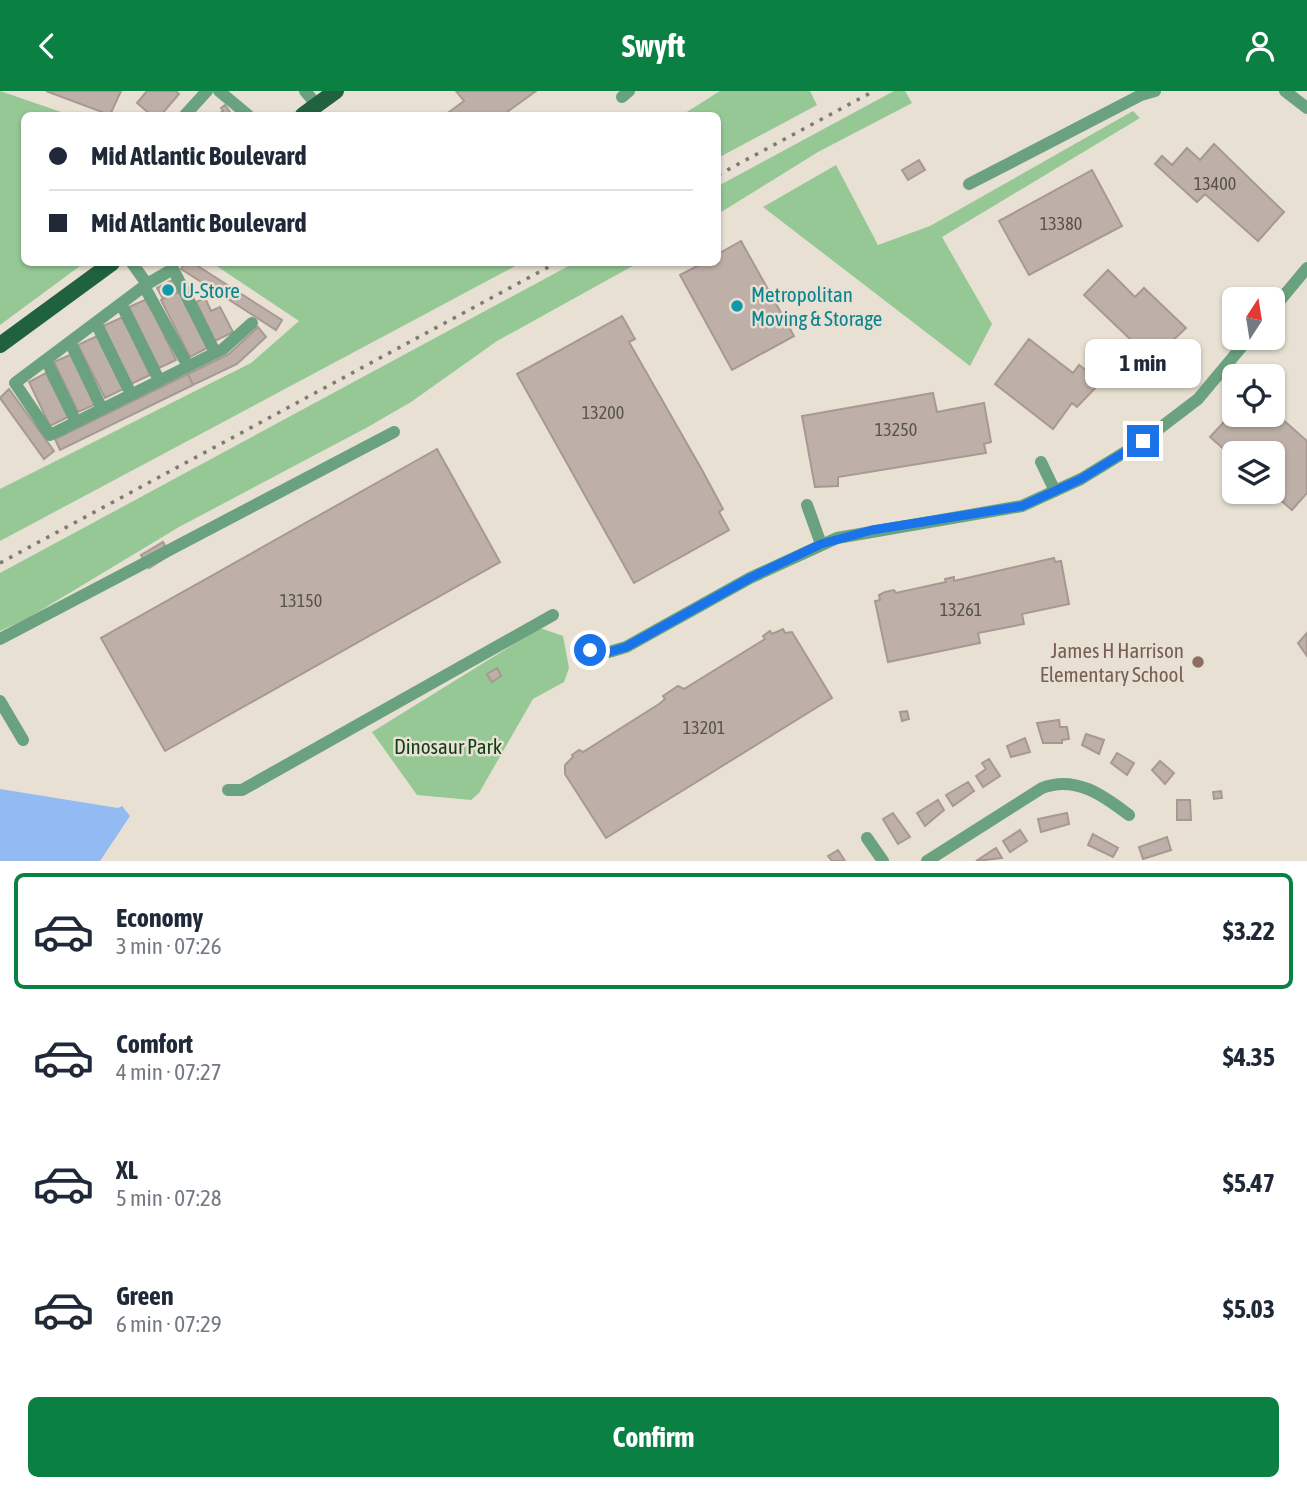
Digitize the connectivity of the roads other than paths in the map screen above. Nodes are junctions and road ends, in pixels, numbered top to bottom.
1 (207, 91) edge
2 (219, 91) edge
3 (305, 91) edge
4 (335, 91) edge
5 (1155, 91) edge
6 (1285, 91) edge
7 (317, 105) junction
8 (1307, 108) edge
9 (189, 112) edge
10 (241, 112) edge
11 (307, 112) edge
12 (969, 184) dead end
13 (107, 266) edge
14 (134, 266) edge
15 (1307, 268) edge
16 (146, 285) junction
17 (1285, 294) edge
18 (121, 304) junction
19 (96, 323) junction
20 (252, 323) dead end
21 (70, 342) junction
22 (0, 345) edge
23 (1239, 350) edge
24 (215, 352) junction
25 (46, 360) junction
26 (188, 366) junction
27 (159, 380) junction
28 (131, 394) junction
29 (102, 409) junction
30 (76, 422) junction
31 (394, 432) dead end
32 (1041, 462) dead end
33 (1055, 491) junction
34 (807, 505) dead end
35 (821, 544) junction
36 (553, 615) dead end
37 (0, 639) edge
38 (590, 650) dead end
39 (0, 701) edge
40 (23, 740) dead end
41 (228, 790) dead end
42 (1129, 815) dead end
43 (867, 838) dead end
44 (883, 861) edge
45 (926, 861) edge

1 - 9 street
2 - 10 street
3 - 7 street
4 - 7 main road
5 - 12 street
6 - 8 street
7 - 11 main road
13 - 22 main road
14 - 16 street
15 - 17 street
16 - 18 street
16 - 24 street
16 - 26 street
18 - 19 street
18 - 27 street
19 - 21 street
19 - 28 street
20 - 24 street
21 - 25 street
21 - 29 street
23 - 33 street
24 - 26 street
25 - 30 street
25 - 30 street
26 - 27 street
27 - 28 street
28 - 29 street
29 - 30 street
31 - 37 street
32 - 33 street
33 - 35 street
34 - 35 street
35 - 38 street
36 - 41 street
39 - 40 street
42 - 45 street
43 - 44 street

